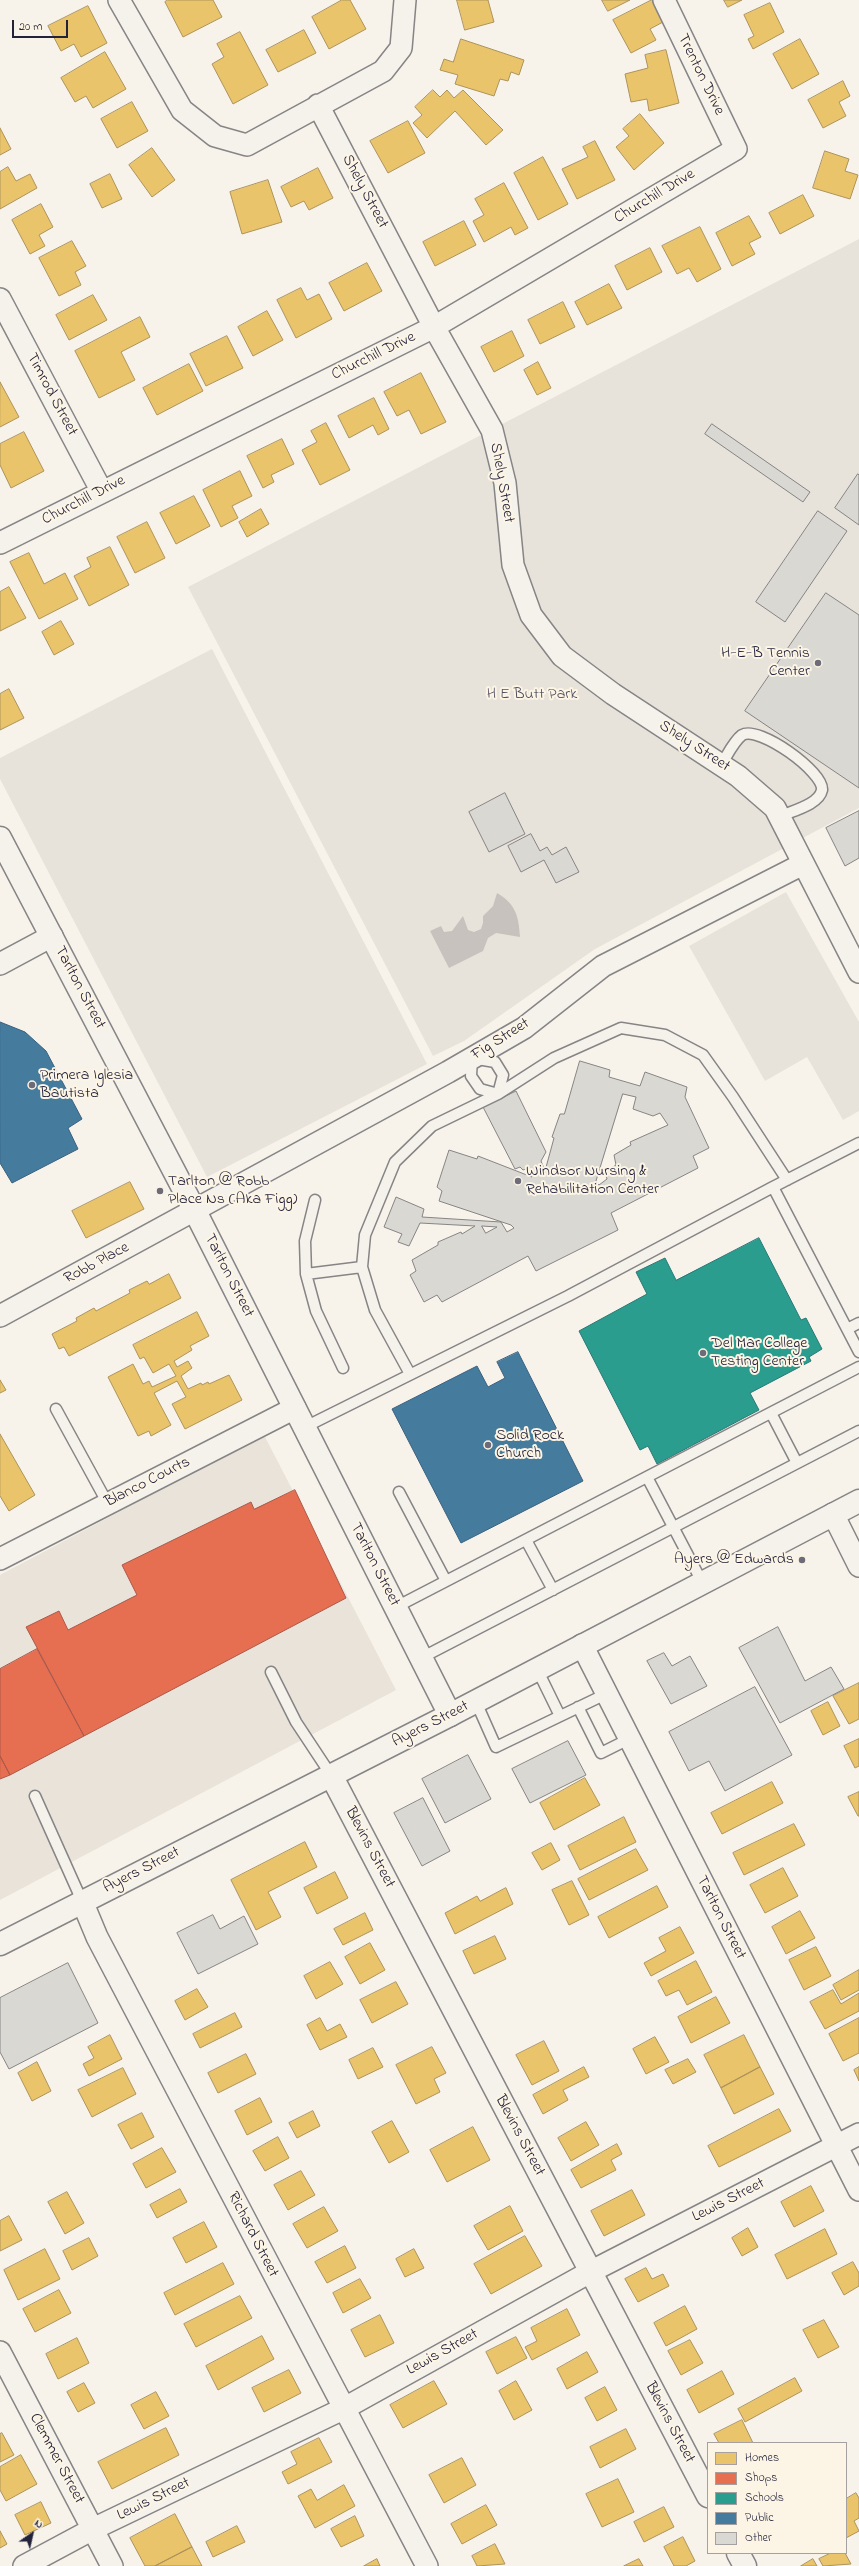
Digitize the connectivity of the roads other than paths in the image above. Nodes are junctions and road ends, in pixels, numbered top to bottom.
1 (119, 0) edge
2 (405, 0) edge
3 (664, 0) edge
4 (318, 105) junction
5 (736, 150) joint
6 (0, 299) edge
7 (434, 327) junction
8 (102, 492) junction
9 (0, 543) edge
10 (721, 765) junction
11 (779, 816) junction
12 (0, 838) edge
13 (803, 864) junction
14 (52, 936) junction
15 (0, 964) edge
16 (859, 972) edge
17 (472, 1058) junction
18 (498, 1094) junction
19 (859, 1143) edge
20 (787, 1180) junction
21 (773, 1187) junction
22 (316, 1200) dead end
23 (195, 1211) junction
24 (362, 1267) junction
25 (306, 1274) junction
26 (0, 1316) edge
27 (859, 1323) edge
28 (847, 1329) junction
29 (859, 1352) edge
30 (859, 1367) edge
31 (343, 1368) dead end
32 (410, 1374) junction
33 (56, 1409) dead end
34 (770, 1413) junction
35 (300, 1417) junction
36 (859, 1431) edge
37 (797, 1464) junction
38 (647, 1477) junction
39 (399, 1492) dead end
40 (859, 1501) edge
41 (108, 1504) junction
42 (833, 1514) junction
43 (673, 1527) junction
44 (526, 1540) junction
45 (0, 1559) edge
46 (859, 1566) edge
47 (446, 1581) junction
48 (702, 1582) junction
49 (553, 1590) junction
50 (396, 1607) junction
51 (582, 1645) junction
52 (421, 1658) junction
53 (537, 1668) junction
54 (271, 1672) dead end
55 (606, 1694) junction
56 (476, 1702) junction
57 (578, 1707) junction
58 (450, 1715) junction
59 (560, 1716) junction
60 (629, 1739) junction
61 (331, 1775) junction
62 (35, 1796) dead end
63 (82, 1901) junction
64 (0, 1944) edge
65 (859, 2134) edge
66 (836, 2146) junction
67 (859, 2190) edge
68 (590, 2272) junction
69 (0, 2352) edge
70 (343, 2409) junction
71 (707, 2494) edge
72 (93, 2529) junction
73 (739, 2554) edge
74 (24, 2566) edge
75 (112, 2566) edge
76 (427, 2566) edge
77 (745, 2566) edge

1 - 4 street
2 - 4 street
3 - 5 street, Trenton Drive
4 - 7 street, Shely Street
5 - 7 street, Churchill Drive
6 - 8 street, Timrod Street
7 - 8 street, Churchill Drive
7 - 10 street, Shely Street
8 - 9 street, Churchill Drive
10 - 11 street, Shely Street
10 - 11 lane
11 - 13 street, Shely Street
12 - 14 street, Tarlton Street
13 - 16 street, Shely Street
13 - 17 street, Fig Street
14 - 15 street
14 - 23 street, Tarlton Street
17 - 18 lane
17 - 18 lane
17 - 23 street, Fig Street
18 - 20 lane
18 - 24 lane
19 - 20 lane
20 - 21 lane
21 - 28 lane
21 - 32 lane
22 - 25 lane
23 - 26 street, Robb Place
23 - 35 street, Tarlton Street
24 - 25 lane
24 - 32 lane
25 - 31 lane
27 - 28 lane
28 - 29 lane
30 - 34 lane
32 - 35 lane
33 - 41 lane
34 - 37 lane
34 - 38 lane
35 - 41 street, Blanco Courts
35 - 50 street, Tarlton Street
36 - 37 lane
37 - 43 lane
38 - 43 lane
38 - 44 lane
39 - 47 lane
40 - 42 street, Ayers Street
41 - 45 street, Blanco Courts
42 - 46 street
42 - 48 street, Ayers Street
43 - 48 lane
43 - 49 lane
44 - 47 lane
44 - 49 lane
47 - 50 lane
48 - 51 street, Ayers Street
49 - 52 lane
50 - 52 street, Tarlton Street
51 - 53 street, Ayers Street
51 - 55 street, Tarlton Street
52 - 58 street, Tarlton Street
53 - 56 street, Ayers Street
53 - 59 lane
54 - 61 lane
55 - 57 lane
55 - 60 street, Tarlton Street
56 - 58 street, Ayers Street
56 - 59 lane
57 - 59 lane
57 - 60 lane
58 - 61 street, Ayers Street
60 - 66 street, Tarlton Street
61 - 63 street, Ayers Street
61 - 68 street, Blevins Street
62 - 63 lane
63 - 64 street, Ayers Street
63 - 70 street, Richard Street
65 - 66 street, Lewis Street
66 - 67 street, Tarlton Street
66 - 68 street, Lewis Street
68 - 70 street, Lewis Street
68 - 71 street, Blevins Street
69 - 72 street, Clemmer Street
70 - 72 street, Lewis Street
70 - 76 street, Richard Street
72 - 74 street, Lewis Street
72 - 75 street, Clemmer Street
73 - 77 street

